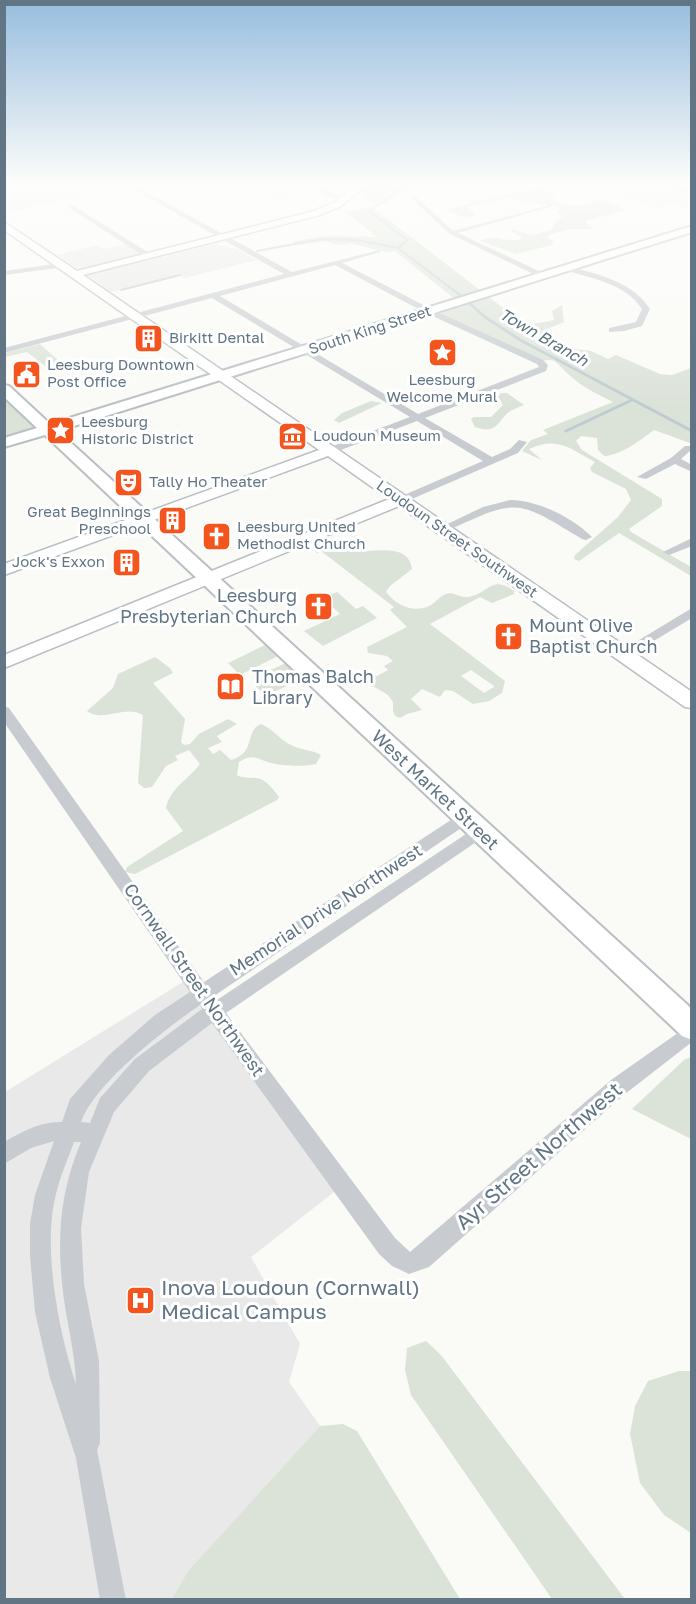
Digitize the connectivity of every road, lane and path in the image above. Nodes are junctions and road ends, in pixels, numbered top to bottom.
1 (53, 259) edge
2 (138, 259) edge
3 (261, 259) edge
4 (347, 259) edge
5 (508, 259) edge
6 (595, 259) edge
7 (335, 262) junction
8 (62, 265) junction
9 (568, 267) junction
10 (4, 273) edge
11 (75, 274) junction
12 (290, 274) junction
13 (543, 275) junction
14 (213, 295) junction
15 (429, 311) junction
16 (135, 316) junction
17 (612, 330) dead end
18 (305, 350) junction
19 (4, 351) edge
20 (222, 376) junction
21 (4, 389) edge
22 (417, 417) junction
23 (48, 429) junction
24 (522, 442) dead end
25 (4, 443) edge
26 (688, 448) dead end
27 (329, 451) junction
28 (675, 460) junction
29 (491, 461) junction
30 (692, 469) edge
31 (642, 477) dead end
32 (400, 500) junction
33 (143, 518) junction
34 (443, 529) junction
35 (586, 537) dead end
36 (692, 541) edge
37 (669, 552) dead end
38 (4, 570) edge
39 (208, 579) junction
40 (692, 612) edge
41 (622, 654) junction
42 (4, 662) edge
43 (692, 702) edge
44 (4, 711) edge
45 (473, 825) junction
46 (344, 897) junction
47 (360, 913) junction
48 (202, 992) junction
49 (215, 1010) junction
50 (692, 1029) edge
51 (67, 1132) junction
52 (94, 1133) junction
53 (4, 1154) edge
54 (387, 1246) joint
55 (88, 1458) junction
56 (112, 1599) edge

1 - 8 street, Loudoun Street Southwest
2 - 11 street
3 - 12 street
4 - 7 street
5 - 13 street
6 - 9 main road, South King Street
7 - 12 street
7 - 15 street
8 - 10 street
8 - 11 street, Loudoun Street Southwest
9 - 13 main road, South King Street
9 - 17 street
11 - 16 street, Loudoun Street Southwest
12 - 14 street
13 - 15 main road, South King Street
14 - 16 street
14 - 18 street
15 - 18 main road, South King Street
15 - 22 street
16 - 19 street
16 - 20 street, Loudoun Street Southwest
18 - 20 main road, South King Street
18 - 22 street
20 - 23 main road, South King Street
20 - 27 street, Loudoun Street Southwest
21 - 23 main road, West Market Street
22 - 27 street
22 - 29 street
23 - 25 main road, South King Street
23 - 33 main road, West Market Street
24 - 29 street
26 - 28 street
27 - 32 street, Loudoun Street Southwest
27 - 33 street
28 - 30 street
28 - 31 street
29 - 32 street
32 - 34 street, Loudoun Street Southwest
32 - 39 street
33 - 38 street
33 - 39 main road, West Market Street
34 - 35 street
34 - 41 street, Loudoun Street Southwest
36 - 37 street
39 - 42 street
39 - 45 main road, West Market Street
40 - 41 street
41 - 43 street, Loudoun Street Southwest
44 - 48 street, Cornwall Street Northwest
45 - 46 street, Memorial Drive Northwest
45 - 47 street, Memorial Drive Northwest
45 - 50 main road, West Market Street
46 - 47 street
46 - 48 street, Memorial Drive Northwest
47 - 49 street, Memorial Drive Northwest
48 - 49 street, Cornwall Street Northwest
48 - 51 street, Memorial Drive Northwest
49 - 52 street, Memorial Drive Northwest
49 - 54 street, Cornwall Street Northwest
50 - 54 street, Ayr Street Northwest
51 - 52 street
51 - 53 street
51 - 55 street, Memorial Drive Northwest
52 - 55 street, Memorial Drive Northwest
55 - 56 street, Memorial Drive Northwest

